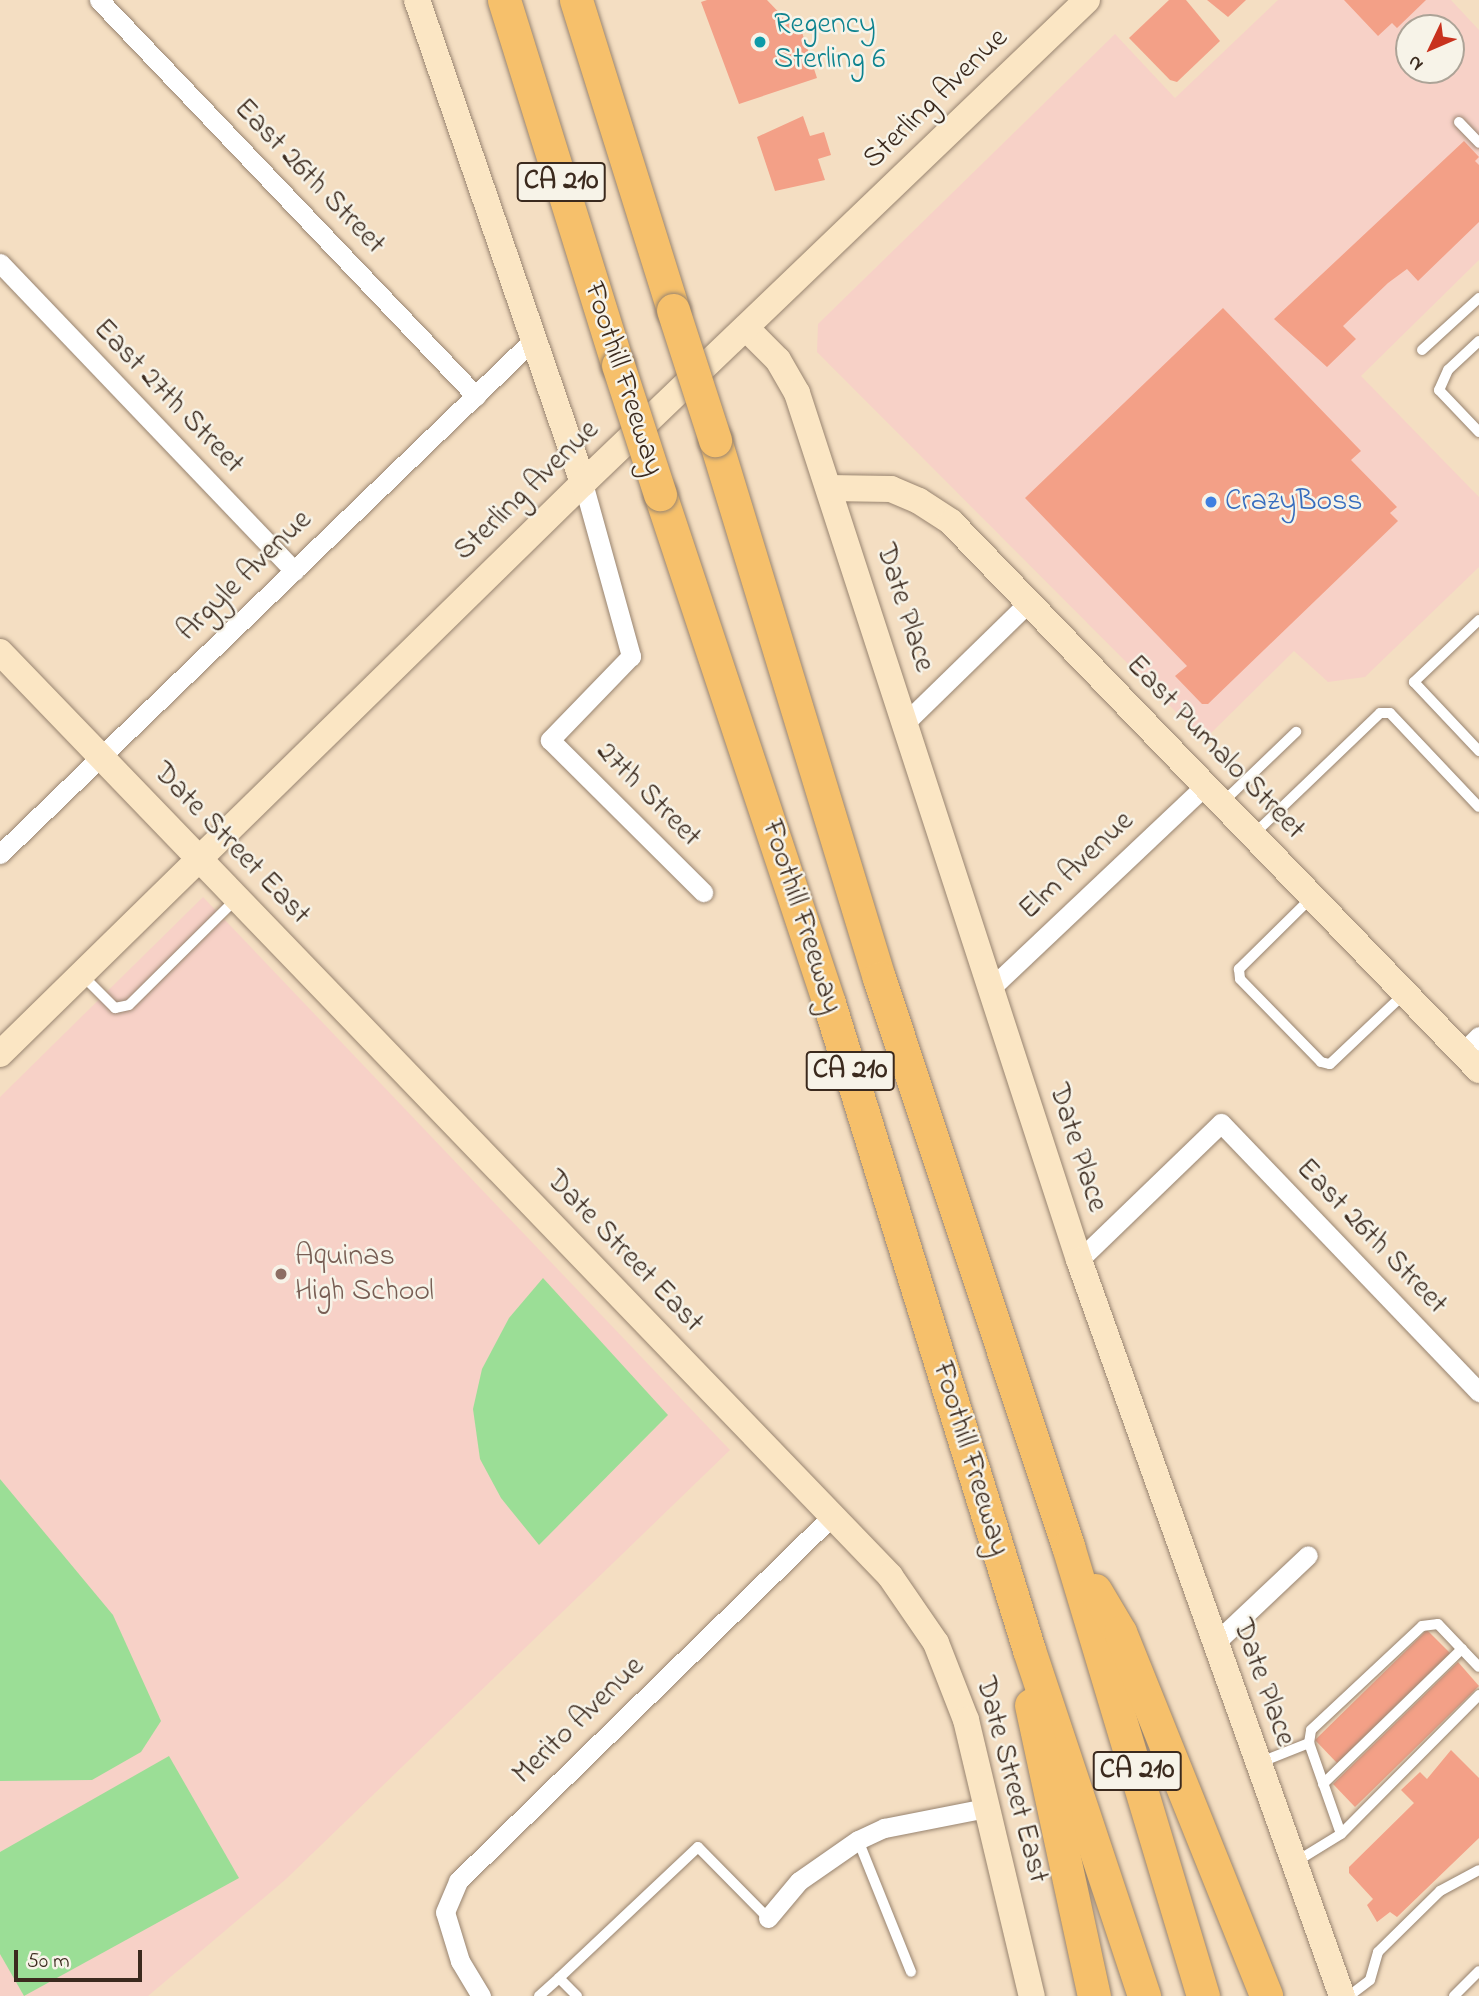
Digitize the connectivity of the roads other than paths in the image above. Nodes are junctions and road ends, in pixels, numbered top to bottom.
1 (99, 0) edge
2 (417, 0) edge
3 (504, 0) edge
4 (576, 0) edge
5 (1087, 0) edge
6 (1459, 122) dead end
7 (1479, 144) edge
8 (0, 263) edge
9 (1479, 298) edge
10 (746, 328) junction
11 (1479, 341) edge
12 (531, 342) junction
13 (1422, 350) dead end
14 (1470, 350) junction
15 (1479, 359) edge
16 (476, 396) junction
17 (1479, 432) edge
18 (583, 483) junction
19 (829, 488) junction
20 (294, 571) junction
21 (1029, 602) junction
22 (1479, 620) edge
23 (0, 652) edge
24 (906, 721) junction
25 (1296, 732) dead end
26 (1479, 751) edge
27 (100, 757) junction
28 (1213, 795) junction
29 (1479, 807) edge
30 (1252, 835) junction
31 (0, 854) edge
32 (199, 859) junction
33 (703, 892) dead end
34 (1312, 897) junction
35 (237, 898) junction
36 (81, 974) junction
37 (990, 989) junction
38 (1405, 993) junction
39 (1473, 1053) edge
40 (0, 1054) edge
41 (1079, 1260) junction
42 (1479, 1392) edge
43 (832, 1516) junction
44 (1068, 1546) junction
45 (1308, 1555) dead end
46 (1214, 1644) junction
47 (1462, 1649) junction
48 (1029, 1650) junction
49 (1479, 1667) edge
50 (1479, 1695) edge
51 (1309, 1744) junction
52 (1257, 1763) junction
53 (1323, 1784) junction
54 (986, 1808) junction
55 (1341, 1834) junction
56 (858, 1840) junction
57 (1294, 1863) junction
58 (1479, 1871) edge
59 (768, 1918) joint
60 (1479, 1971) edge
61 (911, 1972) dead end
62 (559, 1978) junction
63 (481, 1996) edge
64 (539, 1996) edge
65 (577, 1996) edge
66 (1032, 1996) edge
67 (1094, 1996) edge
68 (1144, 1996) edge
69 (1203, 1996) edge
70 (1266, 1996) edge
71 (1342, 1996) edge
72 (1349, 1996) edge
73 (1454, 1996) edge

1 - 16 street, East 26th Street
2 - 12 street
3 - 48 highway, Foothill Freeway / CA 210, bridge
4 - 44 highway, Foothill Freeway / CA 210, bridge
5 - 10 street, Sterling Avenue
6 - 7 lane
8 - 20 street, East 27th Street
9 - 13 lane
10 - 18 street, Sterling Avenue
10 - 19 street, Date Place
11 - 14 lane
12 - 16 street, Argyle Avenue
12 - 18 street
14 - 15 lane
14 - 17 lane
16 - 20 street, Argyle Avenue
18 - 32 street, Sterling Avenue
18 - 33 street, 27th Street
19 - 21 street, East Pumalo Street
19 - 24 street, Date Place
20 - 27 street, Argyle Avenue
21 - 24 street
21 - 28 street, East Pumalo Street
22 - 26 lane
23 - 27 street, Date Street East
24 - 37 street, Date Place
25 - 28 lane
27 - 31 street, Argyle Avenue
27 - 32 street, Date Street East
28 - 30 street, East Pumalo Street
28 - 37 street, Elm Avenue
29 - 30 lane
30 - 34 street, East Pumalo Street
32 - 35 street, Date Street East
32 - 36 street, Sterling Avenue
34 - 38 street, East Pumalo Street
34 - 38 lane
35 - 36 lane
35 - 43 street, Date Street East
36 - 40 street, Sterling Avenue
37 - 41 street, Date Place
38 - 39 street, East Pumalo Street
41 - 42 street, East 26th Street
41 - 46 street, Date Place
43 - 54 street, Date Street East
43 - 63 street, Merito Avenue
44 - 69 highway, Foothill Freeway / CA 210
44 - 70 highway
45 - 46 street
46 - 52 street, Date Place
47 - 49 lane
47 - 51 lane
47 - 53 lane
48 - 67 highway
48 - 68 highway, Foothill Freeway / CA 210
50 - 55 lane
51 - 52 lane
51 - 53 lane
52 - 57 street, Date Place
53 - 55 lane
54 - 56 street
54 - 66 street, Date Street East
55 - 57 lane
56 - 59 street
56 - 61 lane
57 - 71 street, Date Place
58 - 72 lane
59 - 62 lane
60 - 73 lane
62 - 64 lane
62 - 65 lane

